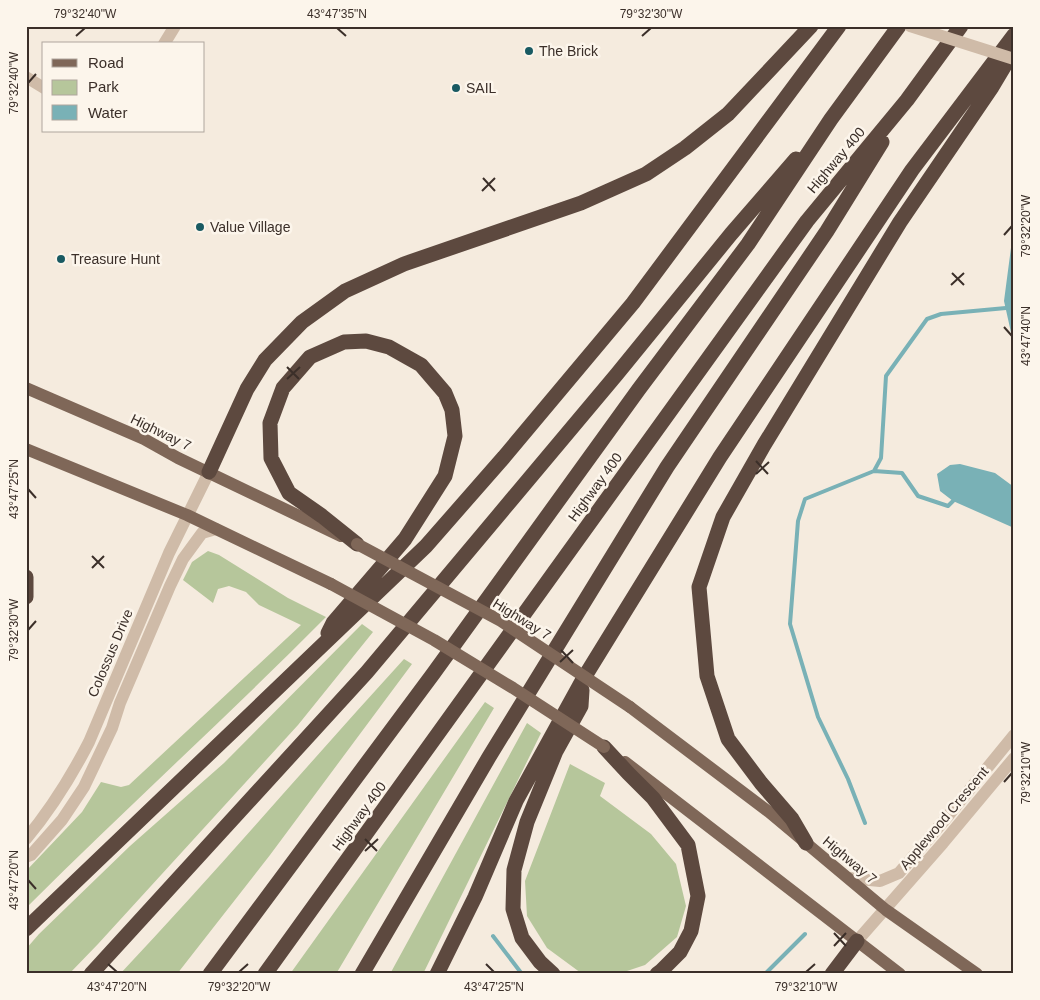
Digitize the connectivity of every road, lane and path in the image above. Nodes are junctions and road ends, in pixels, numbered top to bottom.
1 (175, 26) edge
2 (811, 26) edge
3 (839, 26) edge
4 (899, 26) edge
5 (910, 26) edge
6 (961, 26) edge
7 (1014, 35) edge
8 (165, 42) edge
9 (1014, 50) edge
10 (1014, 60) edge
11 (26, 77) edge
12 (42, 87) edge
13 (907, 100) junction
14 (832, 119) junction
15 (26, 388) edge
16 (26, 449) edge
17 (209, 472) junction
18 (187, 515) junction
19 (216, 529) junction
20 (357, 544) junction
21 (26, 577) edge
22 (164, 584) junction
23 (26, 597) edge
24 (323, 646) junction
25 (582, 681) junction
26 (1014, 735) edge
27 (604, 747) junction
28 (1014, 758) edge
29 (26, 839) edge
30 (806, 843) junction
31 (26, 857) edge
32 (849, 878) junction
33 (886, 910) junction
34 (26, 929) edge
35 (857, 941) junction
36 (91, 974) edge
37 (210, 974) edge
38 (265, 974) edge
39 (362, 974) edge
40 (437, 974) edge
41 (553, 974) edge
42 (657, 974) edge
43 (832, 974) edge
44 (900, 974) edge
45 (977, 974) edge

1 - 8 street
2 - 17 highway
3 - 24 highway
4 - 14 highway, Highway 400
5 - 10 street, bridge
6 - 13 highway, Highway 400
7 - 25 highway
9 - 30 highway
11 - 12 street
13 - 38 highway, Highway 400
13 - 39 highway
14 - 36 highway
14 - 37 highway, Highway 400
15 - 17 main road, Highway 7
16 - 18 main road
17 - 18 street, Colossus Drive
17 - 20 main road, Highway 7
18 - 19 main road
18 - 22 street, Colossus Drive
19 - 22 street, Colossus Drive
19 - 27 main road, bridge
20 - 24 highway
20 - 30 main road, Highway 7, bridge
21 - 23 highway
22 - 29 street, Colossus Drive
22 - 31 street, Colossus Drive
24 - 34 highway
25 - 40 highway
25 - 41 highway
26 - 32 street, Applewood Crescent
27 - 35 main road
27 - 42 highway
28 - 33 street, Applewood Crescent
30 - 32 main road, Highway 7
32 - 33 main road, Highway 7
33 - 35 street, Applewood Crescent
33 - 45 main road, Highway 7
35 - 43 highway
35 - 44 main road

